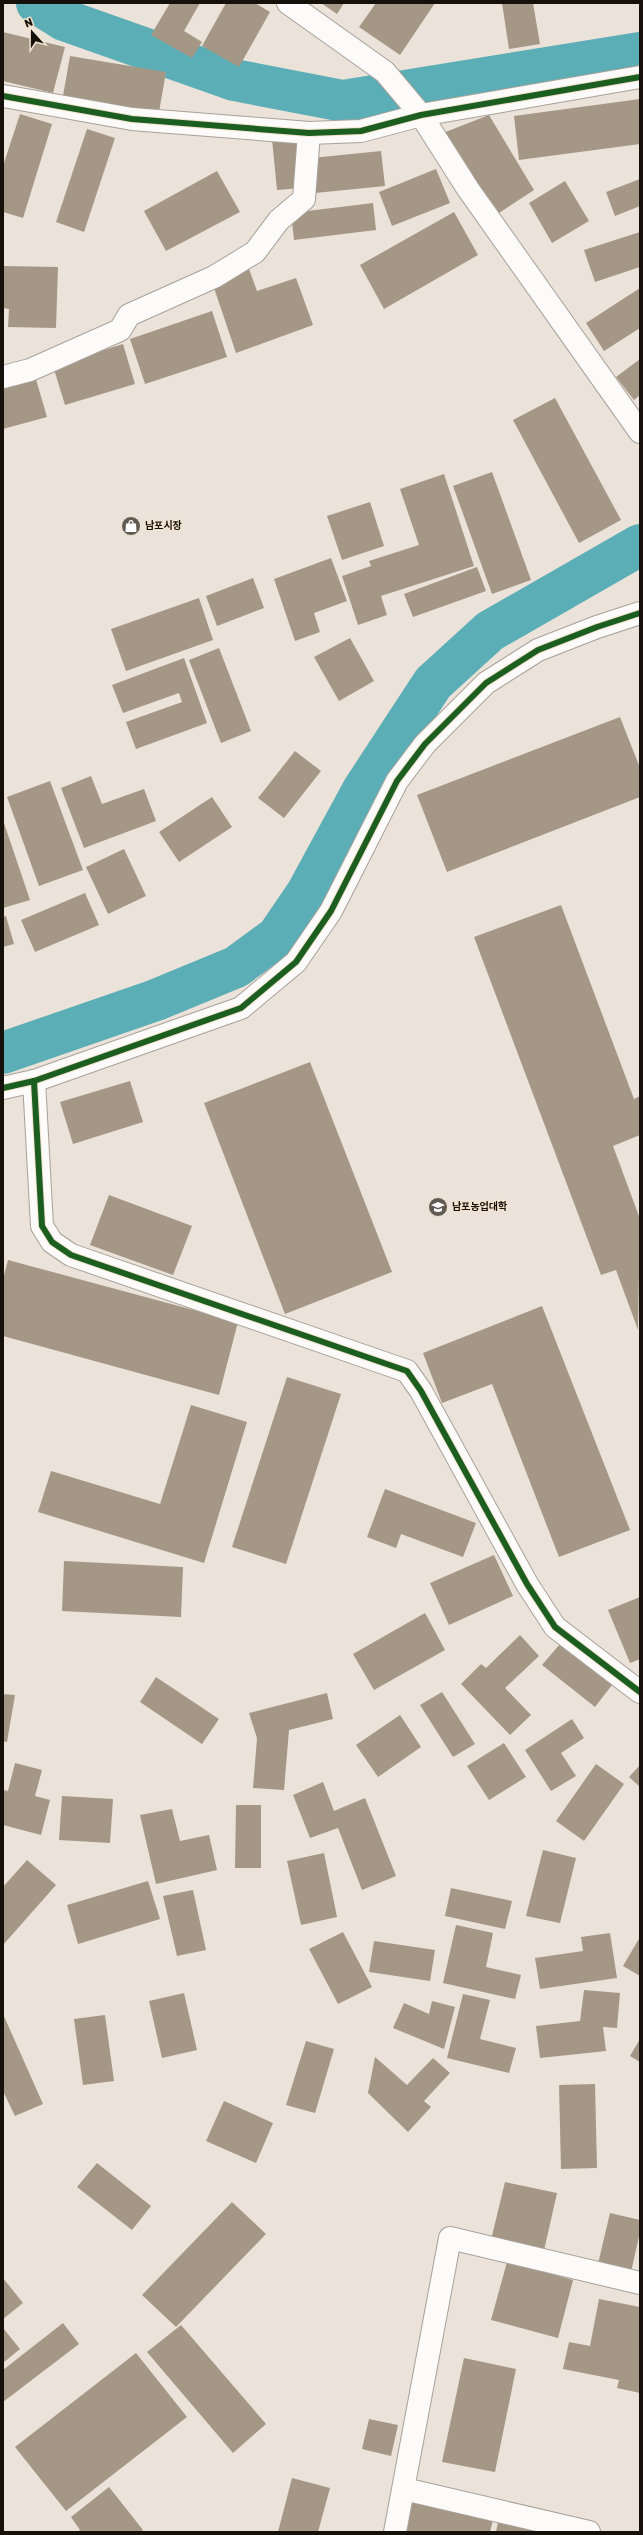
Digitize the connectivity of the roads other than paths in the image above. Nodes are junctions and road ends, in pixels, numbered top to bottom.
1 (288, 3) edge
2 (640, 77) edge
3 (3, 96) edge
4 (420, 115) junction
5 (310, 133) junction
6 (3, 377) edge
7 (640, 432) edge
8 (640, 613) edge
9 (34, 1081) junction
10 (3, 1088) edge
11 (640, 1692) edge
12 (640, 2283) edge
13 (404, 2489) junction
14 (395, 2532) edge
15 (589, 2532) edge

1 - 4 street
2 - 4 street
3 - 5 street
4 - 5 street
4 - 7 street
5 - 6 street
8 - 9 street
9 - 10 street
9 - 11 street
12 - 13 street
13 - 14 street
13 - 15 street

